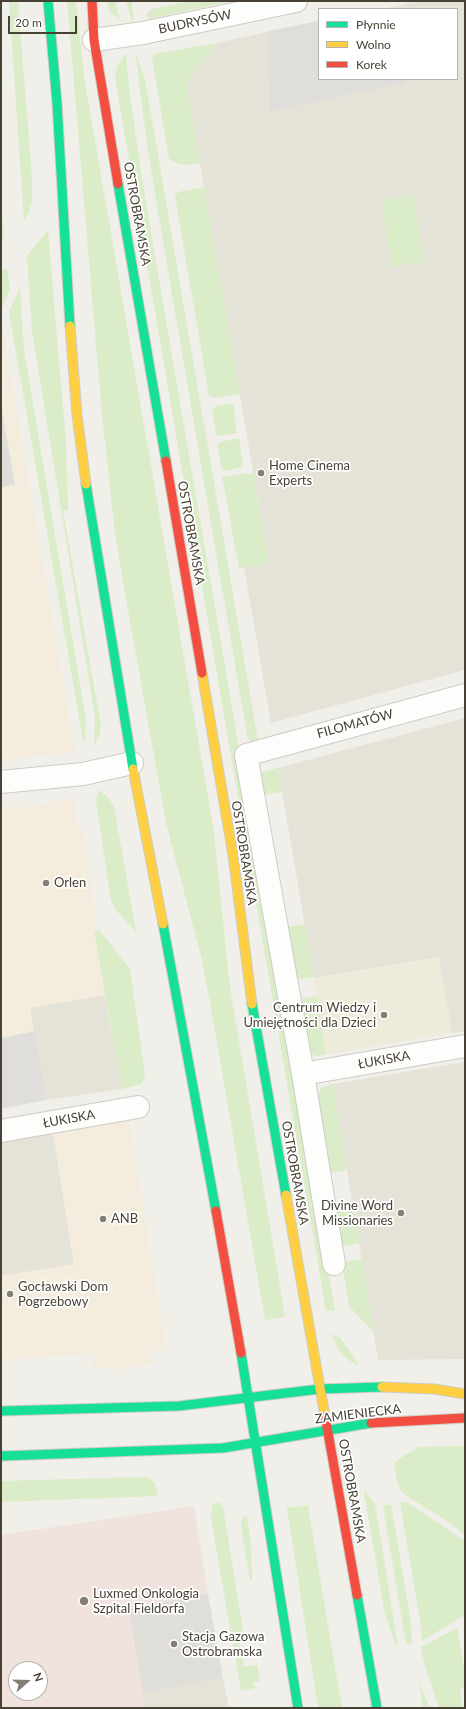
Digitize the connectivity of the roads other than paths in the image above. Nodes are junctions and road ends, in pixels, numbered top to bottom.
1 (48, 1) edge
2 (92, 1) edge
3 (296, 1) edge
4 (94, 40) junction
5 (465, 695) edge
6 (132, 764) junction
7 (1, 782) edge
8 (465, 1046) edge
9 (303, 1074) junction
10 (138, 1107) dead end
11 (1, 1131) edge
12 (334, 1264) dead end
13 (320, 1389) junction
14 (465, 1394) edge
15 (249, 1397) junction
16 (1, 1411) edge
17 (465, 1418) edge
18 (328, 1430) junction
19 (256, 1443) junction
20 (1, 1456) edge
21 (298, 1708) edge
22 (377, 1708) edge

1 - 6 main road
2 - 4 main road, OSTROBRAMSKA
3 - 4 street, BUDRYSÓW
4 - 13 main road, OSTROBRAMSKA
5 - 9 street, FILOMATÓW
6 - 7 street
6 - 15 main road
8 - 9 street, ŁUKISKA
9 - 12 street
10 - 11 street, ŁUKISKA
13 - 14 main road, ZAMIENIECKA
13 - 15 main road, ZAMIENIECKA
13 - 18 main road, OSTROBRAMSKA
15 - 16 main road, ZAMIENIECKA
15 - 19 main road
17 - 18 main road, ZAMIENIECKA
18 - 19 main road, ZAMIENIECKA
18 - 22 main road, OSTROBRAMSKA
19 - 20 main road, ZAMIENIECKA
19 - 21 main road

